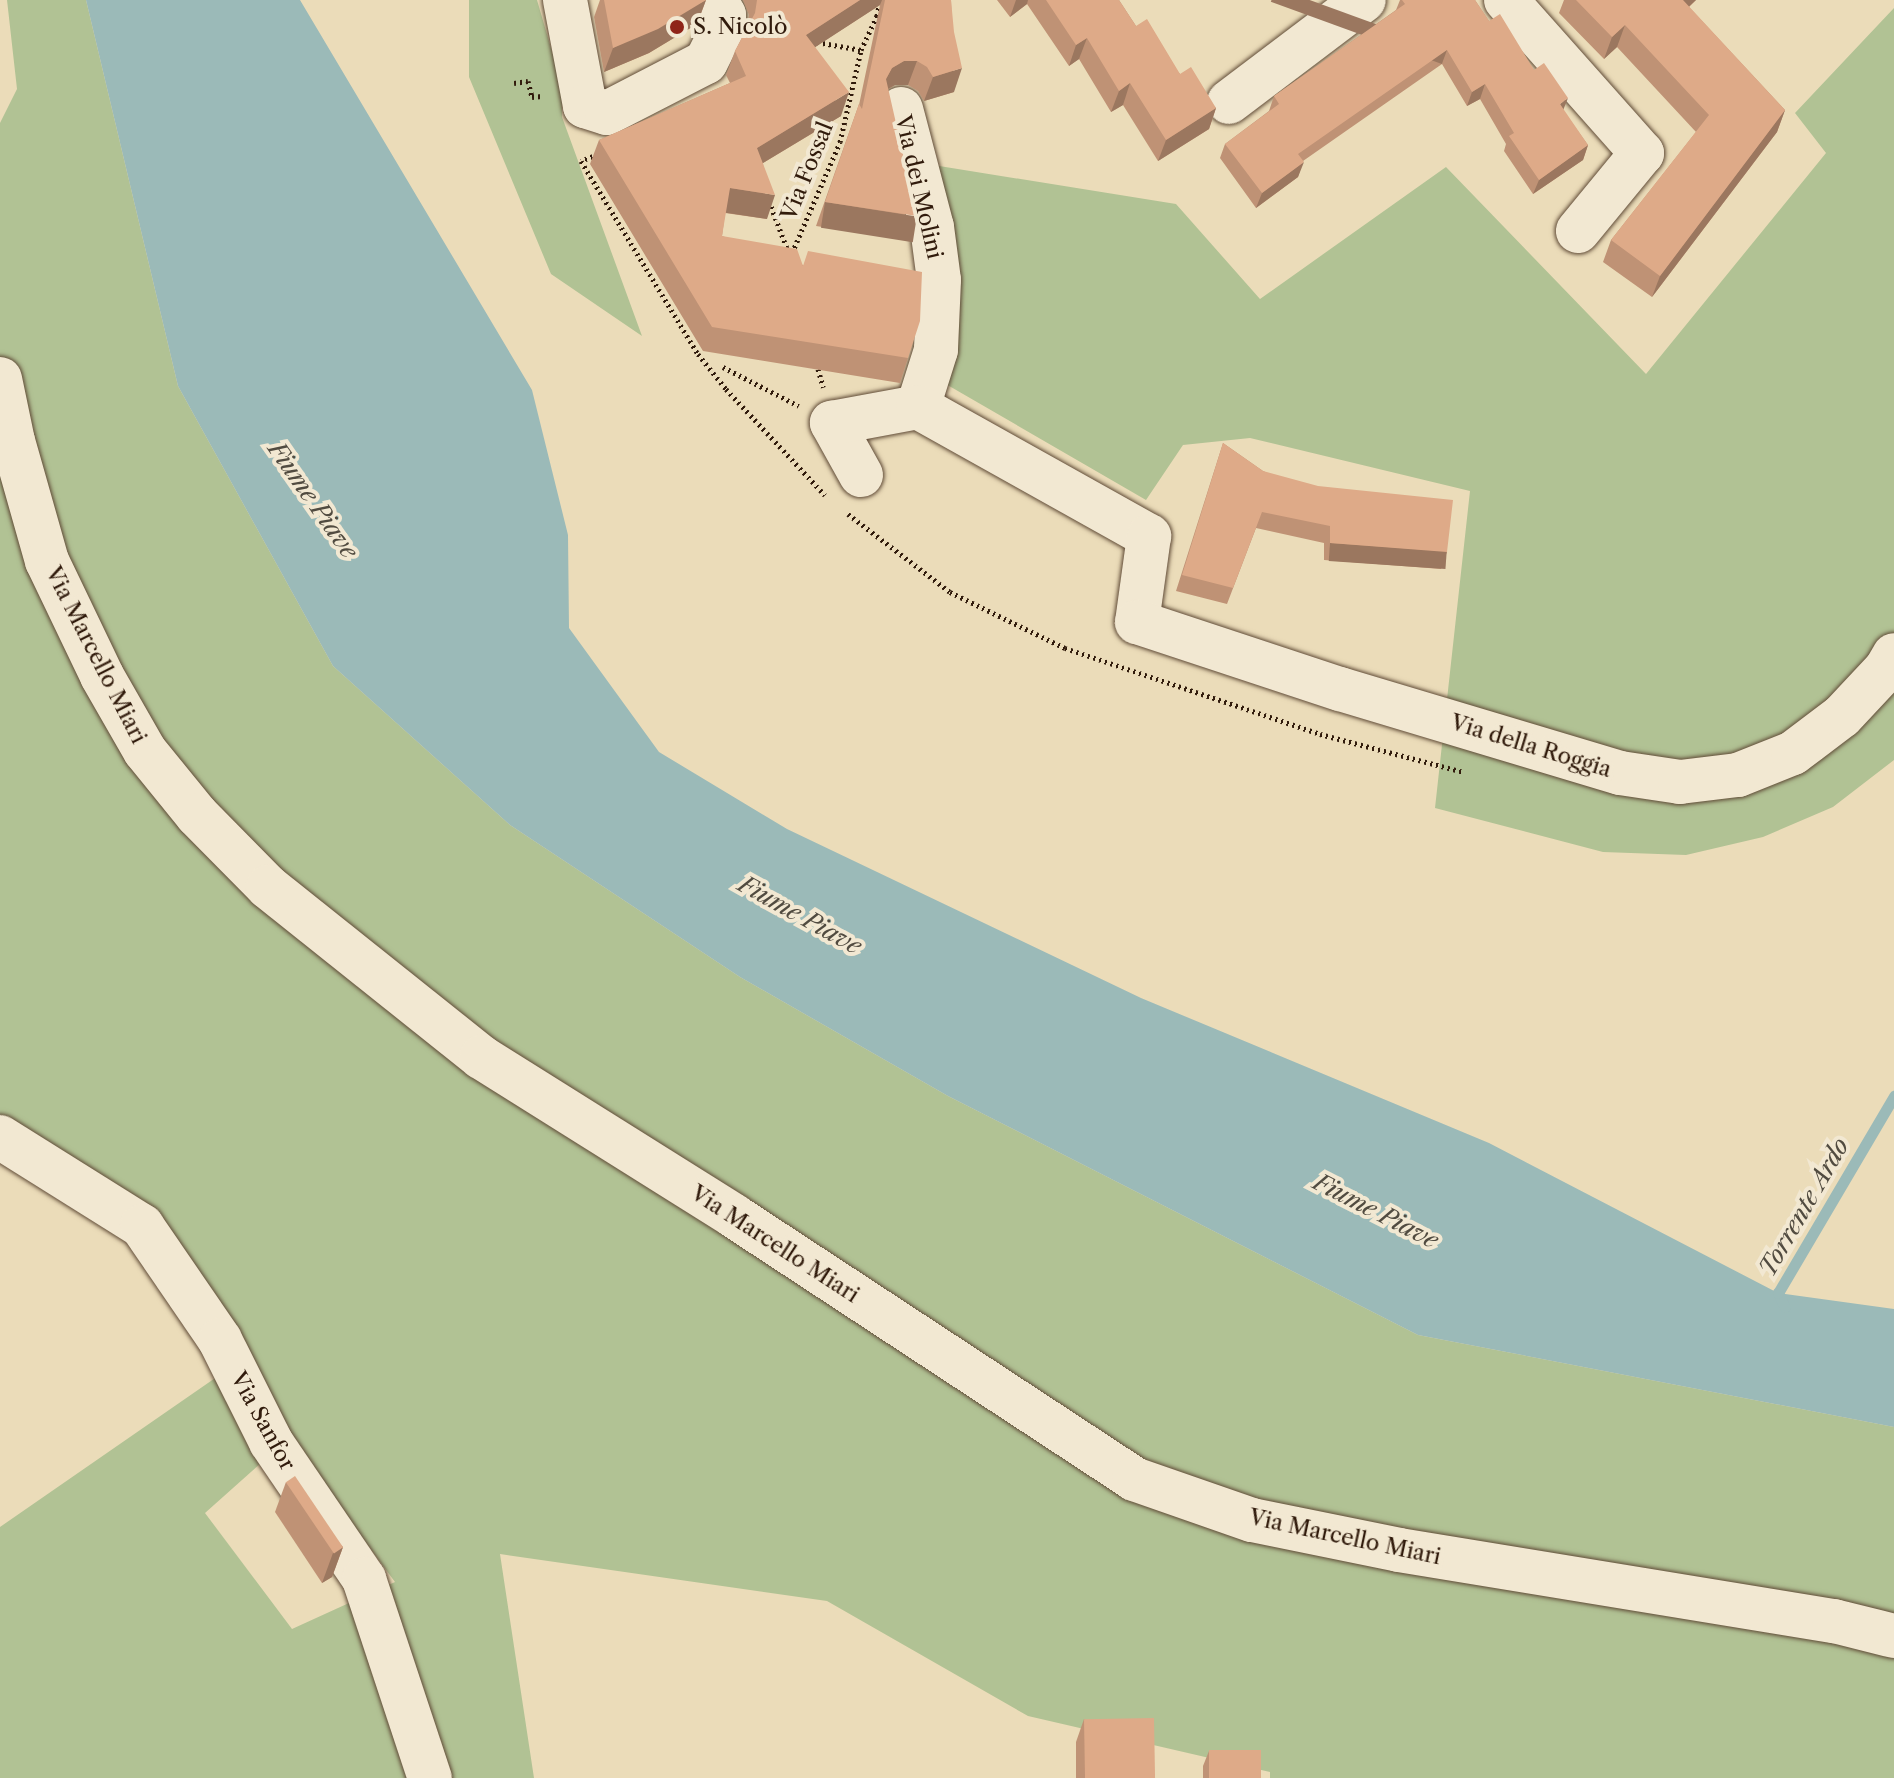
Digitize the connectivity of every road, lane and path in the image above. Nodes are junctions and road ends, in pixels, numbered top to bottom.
1 (565, 0) edge
2 (880, 0) edge
3 (1364, 0) edge
4 (1506, 0) edge
5 (720, 8) edge
6 (877, 16) junction
7 (881, 26) edge
8 (806, 38) edge
9 (861, 50) junction
10 (1229, 102) dead end
11 (901, 109) dead end
12 (607, 132) junction
13 (581, 161) dead end
14 (763, 186) edge
15 (1578, 231) dead end
16 (790, 256) junction
17 (792, 266) edge
18 (0, 379) edge
19 (726, 389) dead end
20 (918, 407) junction
21 (832, 423) junction
22 (861, 475) dead end
23 (1894, 655) edge
24 (0, 1137) edge
25 (1894, 1636) edge
26 (430, 1778) edge

1 - 12 street
2 - 6 path, Via Fossal
3 - 10 street
4 - 15 street
5 - 12 street
6 - 7 path
6 - 9 path, Via Fossal
8 - 9 path
9 - 16 path, Via Fossal
11 - 20 street, Via dei Molini
12 - 13 path
14 - 16 path, Via Fossal
16 - 17 path, Via Fossal
18 - 25 street, Via Marcello Miari
19 - 21 path
20 - 21 street
20 - 23 street, Via della Roggia
21 - 22 street
24 - 26 street, Via Sanfor

